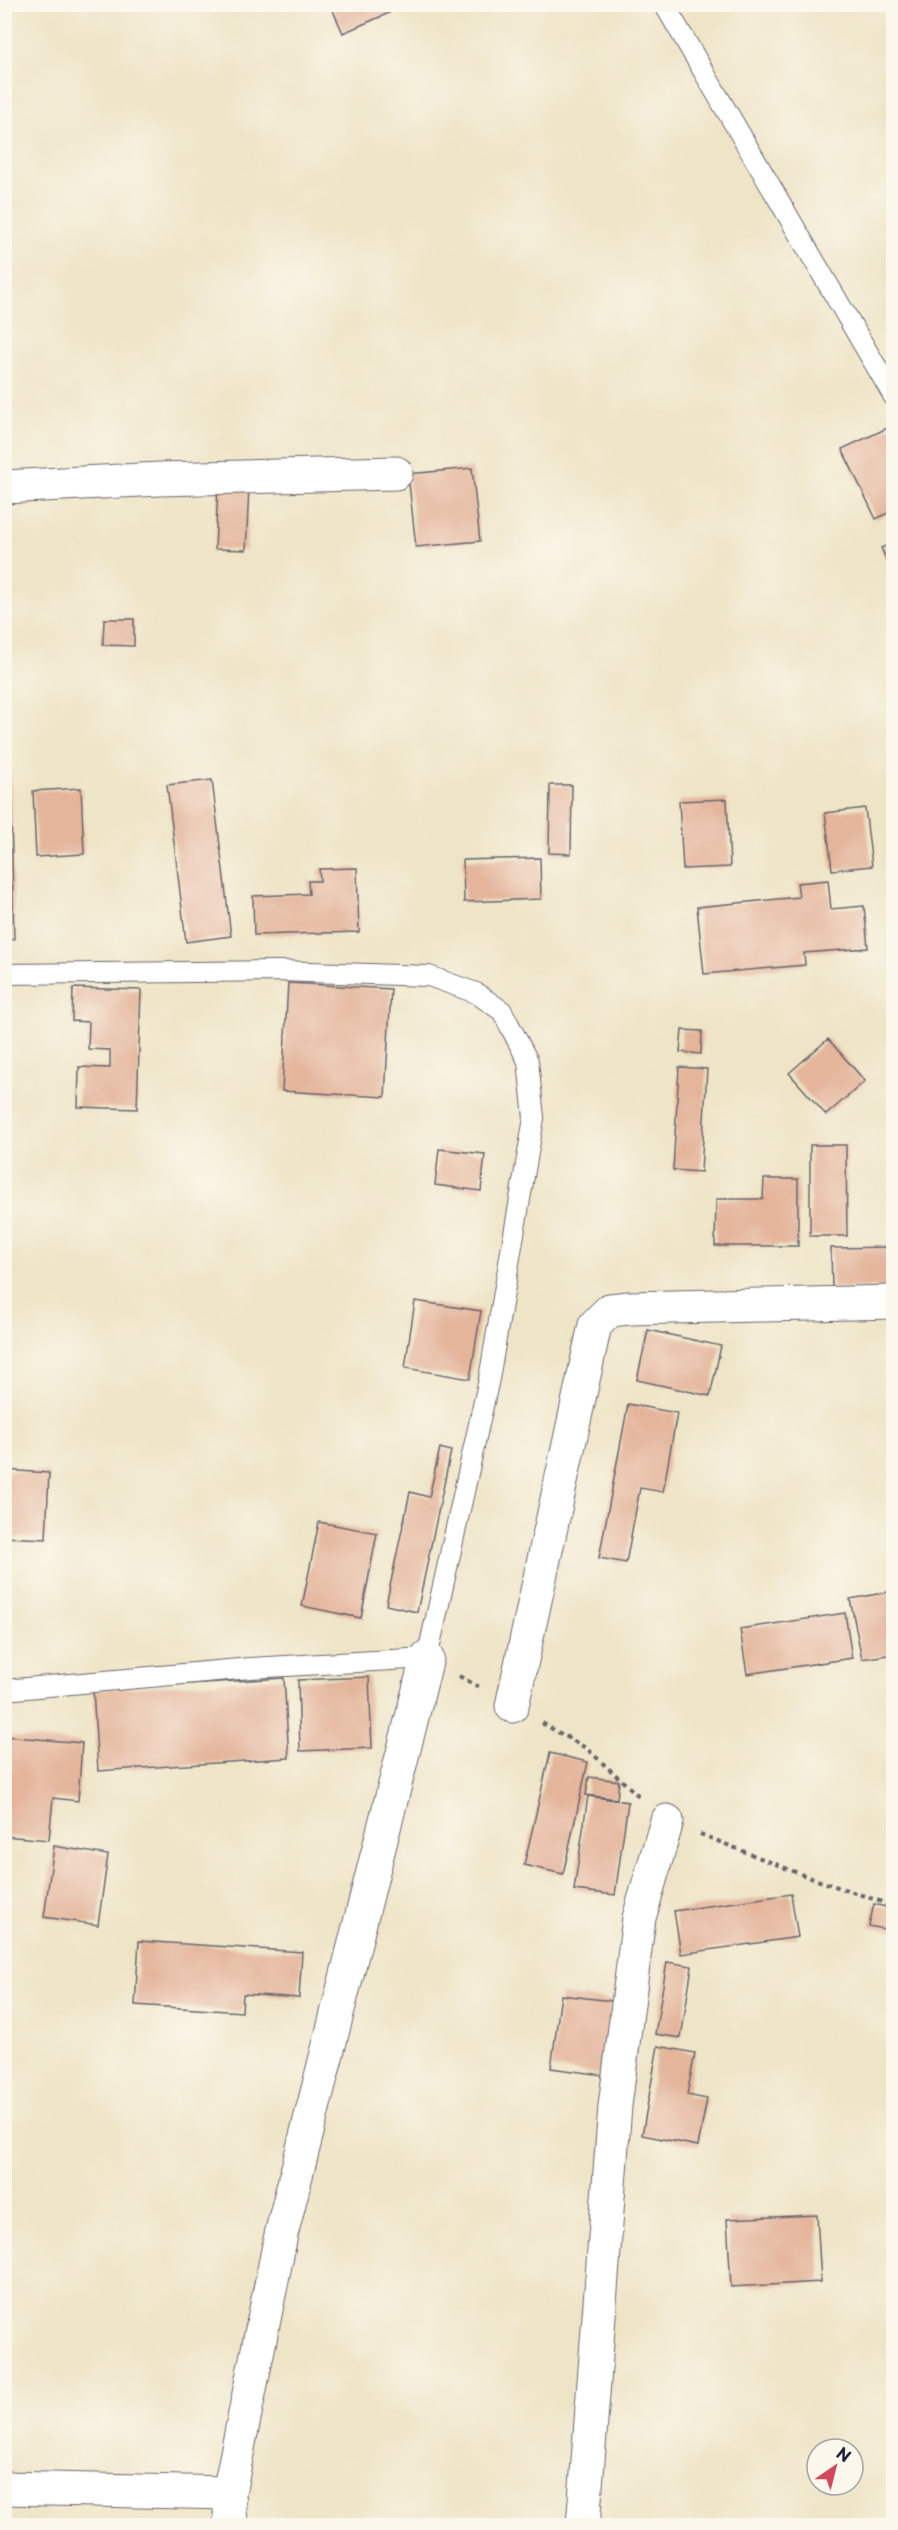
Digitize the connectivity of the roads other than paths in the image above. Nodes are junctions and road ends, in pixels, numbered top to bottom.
1 (664, 4) edge
2 (894, 397) edge
3 (396, 473) dead end
4 (4, 487) edge
5 (4, 974) edge
6 (894, 1302) edge
7 (427, 1658) junction
8 (4, 1690) edge
9 (512, 1706) dead end
10 (667, 1821) dead end
11 (4, 2488) edge
12 (229, 2493) junction
13 (231, 2526) edge
14 (584, 2526) edge

1 - 2 lane
3 - 4 street
5 - 7 lane
6 - 9 street
7 - 8 lane
7 - 12 street
10 - 14 street
11 - 12 street
12 - 13 street

